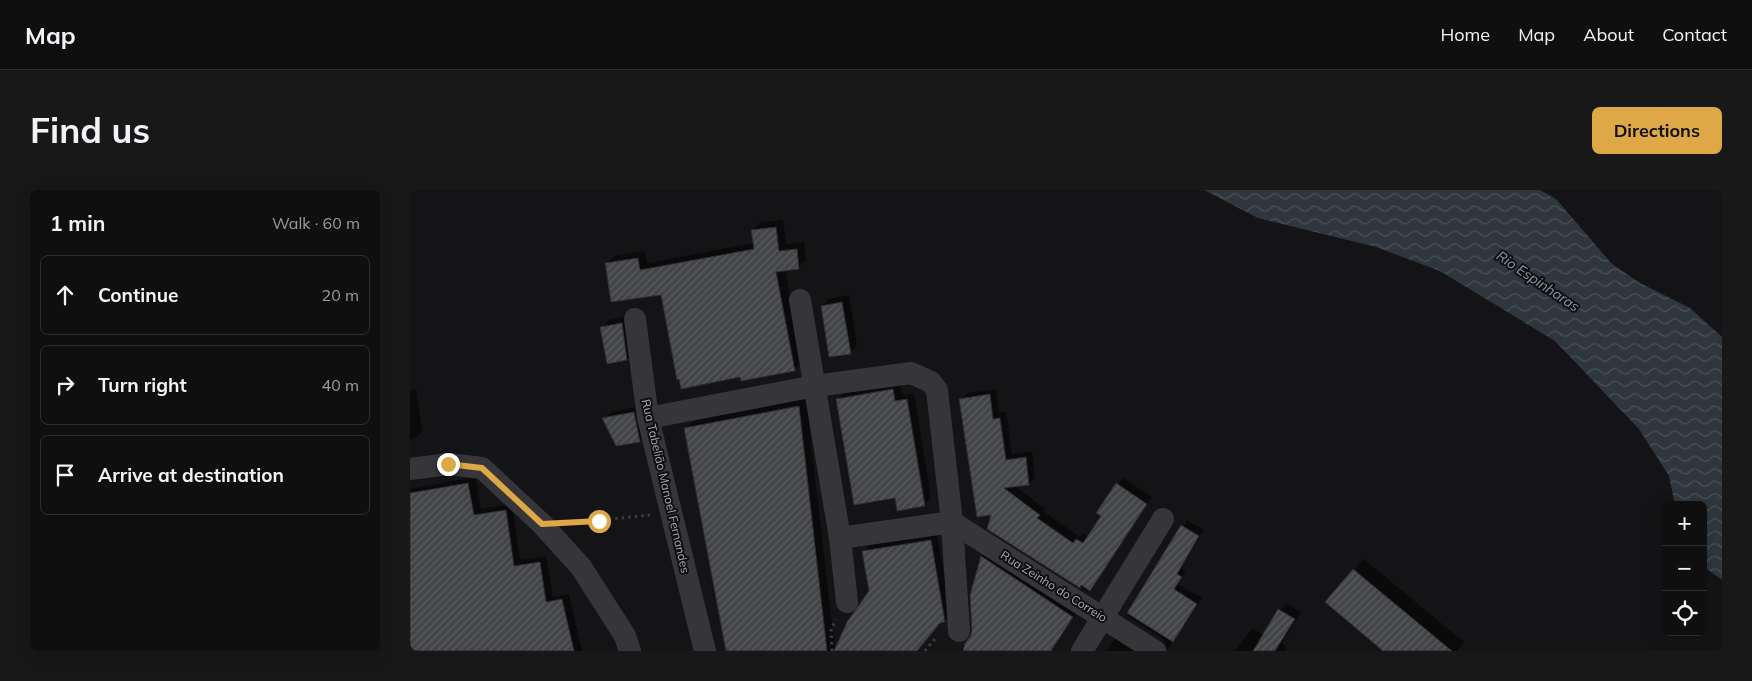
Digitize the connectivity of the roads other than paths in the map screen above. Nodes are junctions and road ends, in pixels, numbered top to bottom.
1 (800, 300) dead end
2 (635, 320) dead end
3 (815, 386) junction
4 (648, 418) junction
5 (410, 469) edge
6 (1163, 519) dead end
7 (952, 522) junction
8 (840, 538) junction
9 (847, 602) road end
10 (1102, 617) junction
11 (959, 631) dead end
12 (630, 651) edge
13 (705, 651) edge
14 (1082, 651) edge
15 (1155, 651) edge

1 - 3 street
2 - 4 street, Rua Tabelião Manoel Fernandes
3 - 4 street
3 - 7 street
3 - 8 street
4 - 13 street, Rua Tabelião Manoel Fernandes
5 - 12 street
6 - 10 street
7 - 8 street
7 - 10 street, Rua Zeinho do Correio
7 - 11 street
8 - 9 street
10 - 14 street
10 - 15 street, Rua Zeinho do Correio

